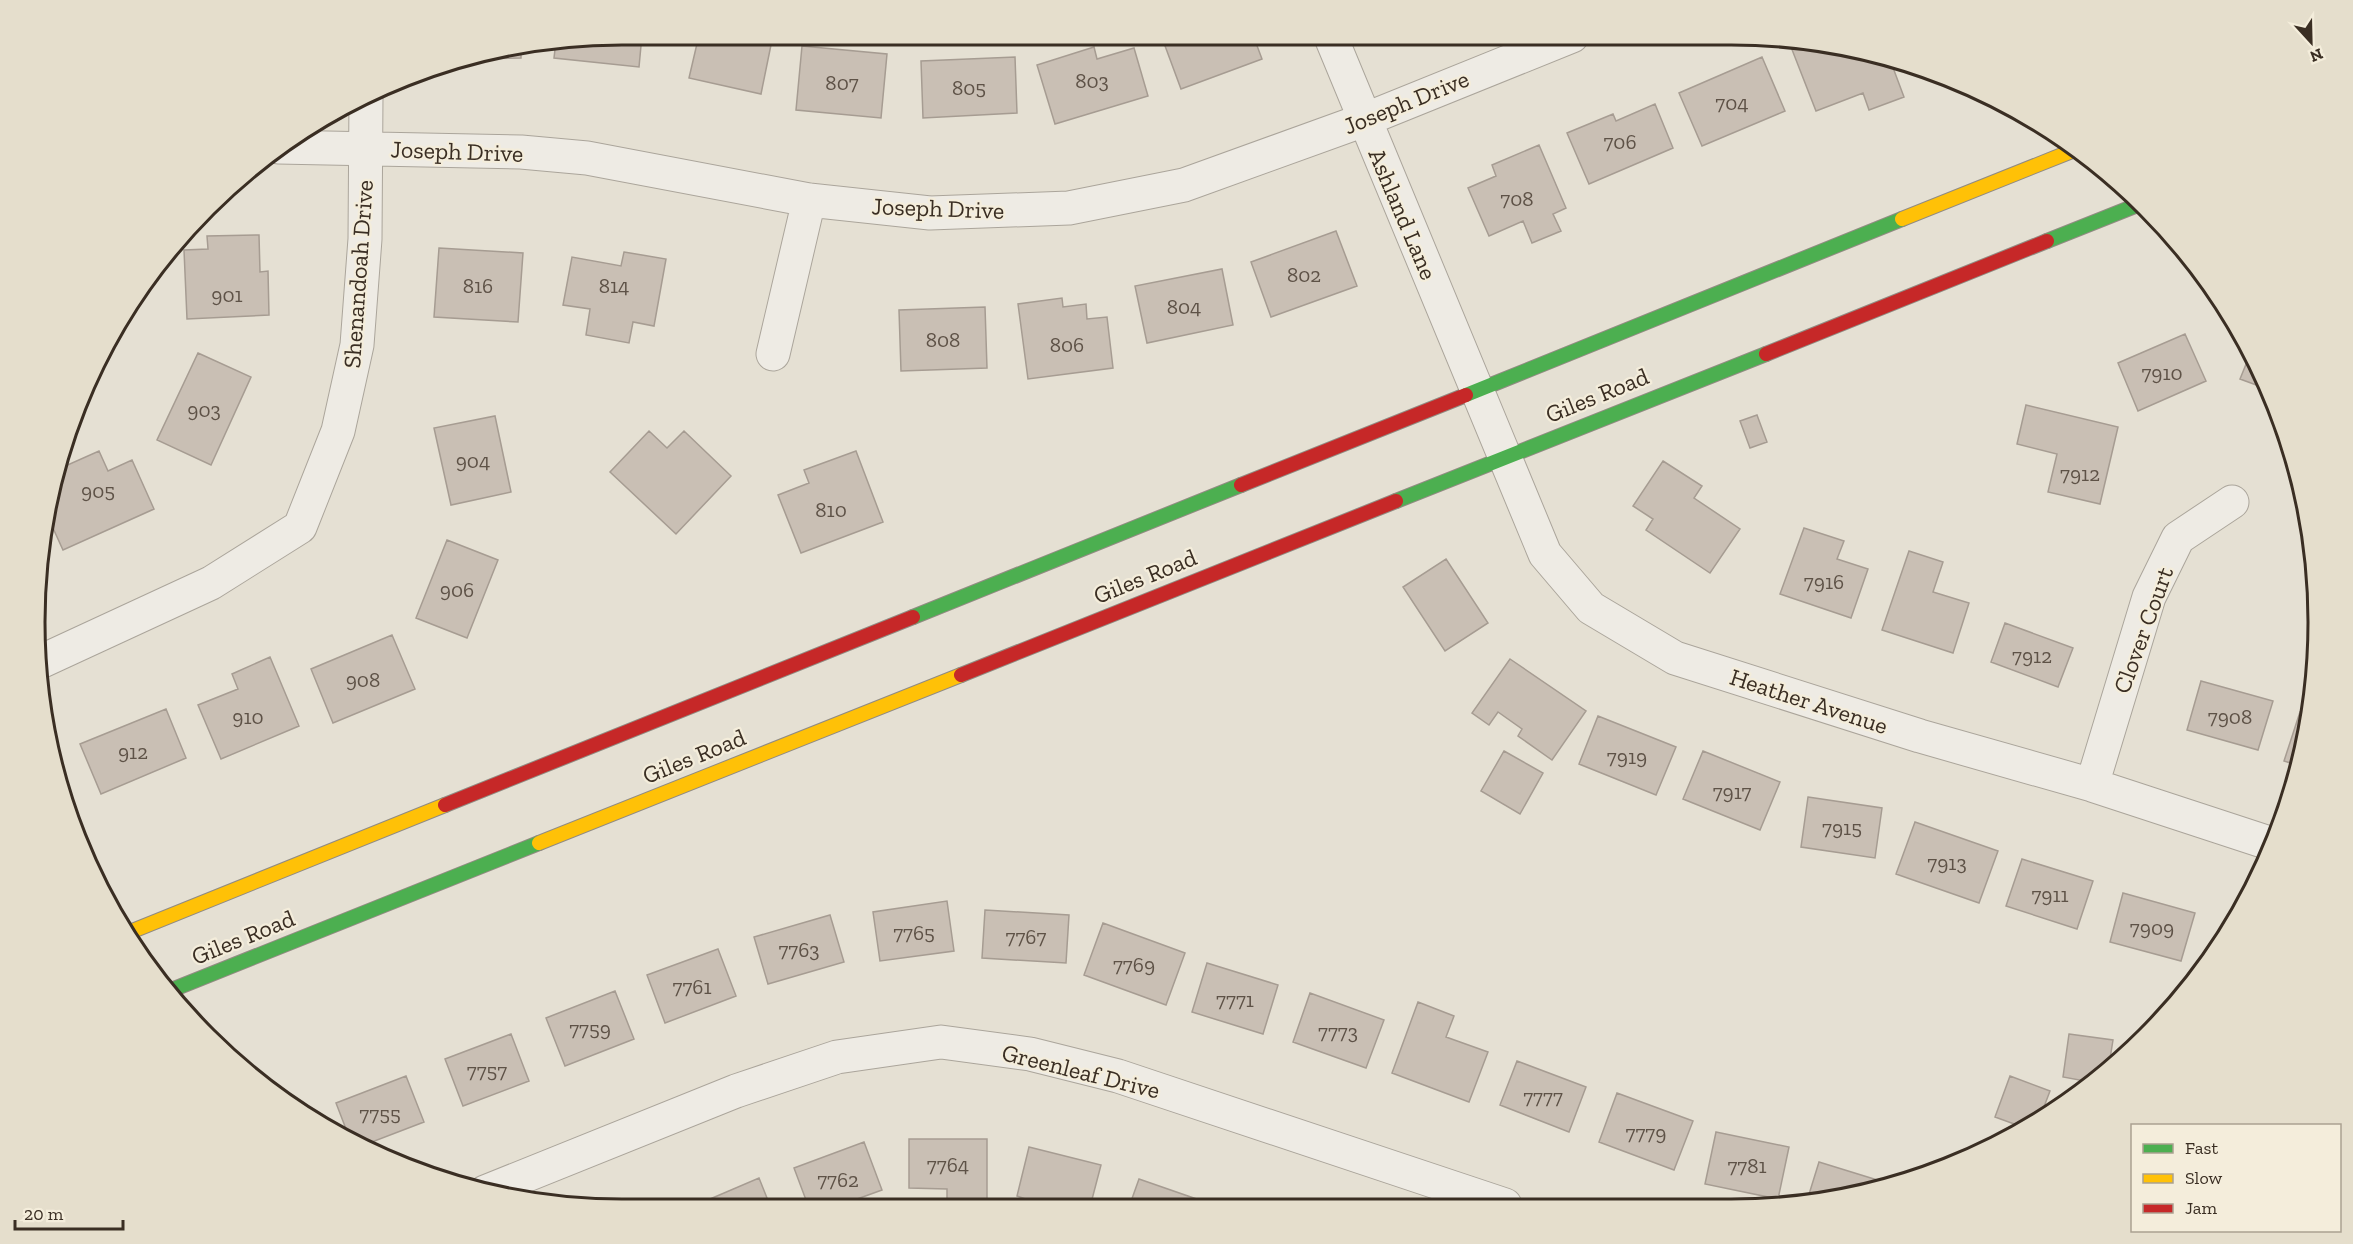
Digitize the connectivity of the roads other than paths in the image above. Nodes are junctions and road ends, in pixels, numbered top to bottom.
1 (1334, 45) edge
2 (1550, 45) edge
3 (366, 106) edge
4 (1364, 120) junction
5 (294, 147) edge
6 (366, 148) junction
7 (2067, 153) edge
8 (809, 200) junction
9 (2132, 207) edge
10 (773, 354) dead end
11 (1477, 392) junction
12 (1504, 456) junction
13 (2232, 502) dead end
14 (46, 659) edge
15 (2092, 784) junction
16 (2265, 842) edge
17 (134, 930) edge
18 (176, 988) edge
19 (500, 1186) edge
20 (1487, 1199) edge

1 - 4 street, Ashland Lane
2 - 4 street, Joseph Drive
3 - 6 street, Shenandoah Drive
4 - 8 street, Joseph Drive
4 - 11 street, Ashland Lane
5 - 6 street, Joseph Drive
6 - 8 street, Joseph Drive
6 - 14 street, Shenandoah Drive
7 - 11 main road, Giles Road
8 - 10 street
9 - 12 main road, Giles Road
11 - 12 street, Heather Avenue
11 - 17 main road, Giles Road
12 - 15 street, Heather Avenue
12 - 18 main road, Giles Road
13 - 15 street, Clover Court
15 - 16 street, Heather Avenue
19 - 20 street, Greenleaf Drive

